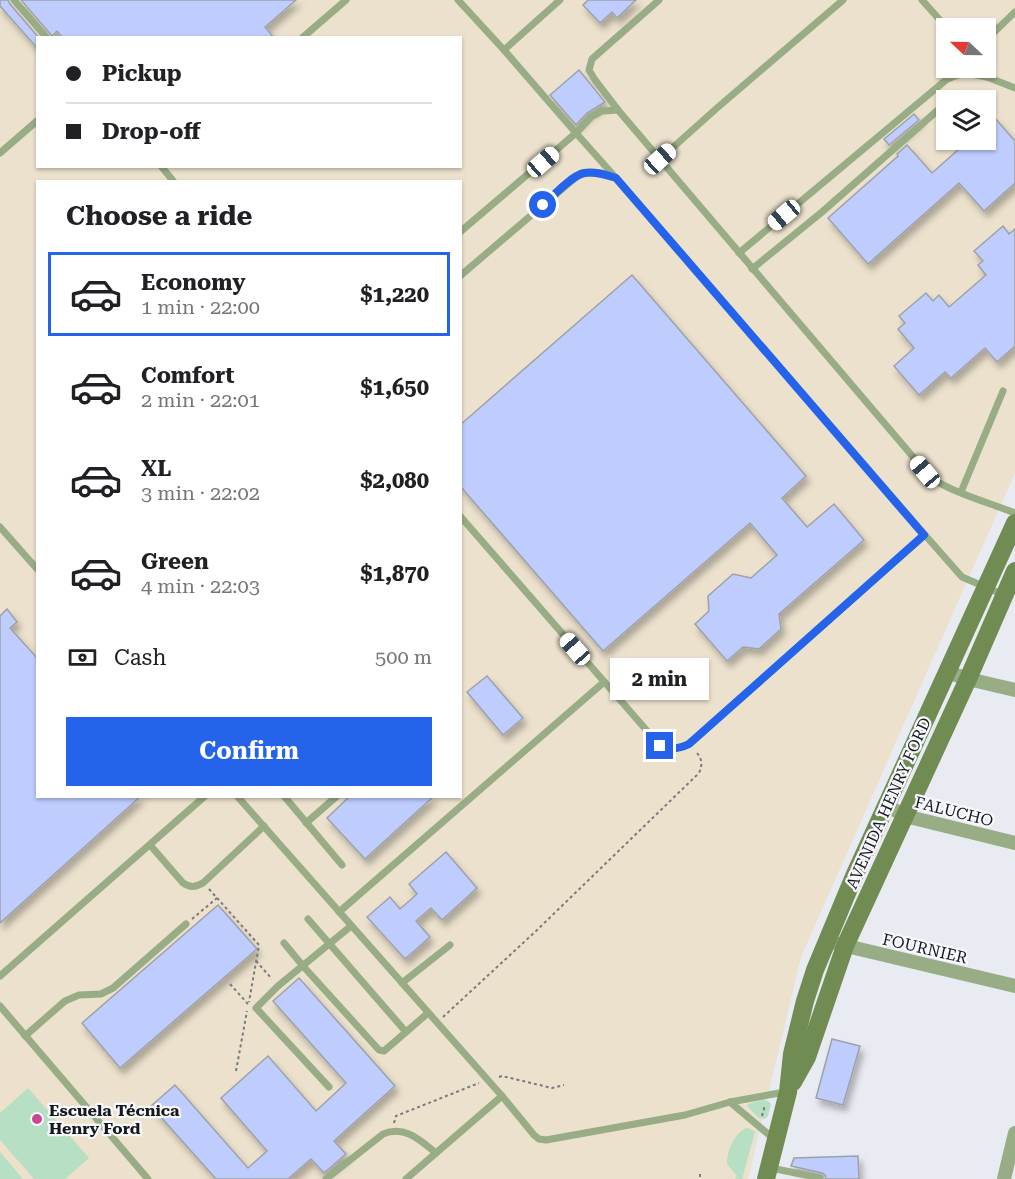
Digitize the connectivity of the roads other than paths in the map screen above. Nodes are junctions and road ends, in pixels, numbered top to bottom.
1 (14, 0) edge
2 (346, 0) edge
3 (458, 0) edge
4 (560, 0) edge
5 (659, 0) edge
6 (843, 0) edge
7 (922, 0) edge
8 (1015, 12) edge
9 (939, 18) edge
10 (996, 30) edge
11 (45, 36) edge
12 (304, 36) edge
13 (504, 50) junction
14 (950, 78) edge
15 (990, 78) edge
16 (1015, 88) edge
17 (618, 110) junction
18 (936, 112) edge
19 (36, 122) edge
20 (576, 133) junction
21 (0, 153) edge
22 (660, 159) junction
23 (616, 178) junction
24 (462, 230) edge
25 (739, 253) junction
26 (752, 269) junction
27 (462, 274) edge
28 (1003, 391) dead end
29 (961, 492) junction
30 (1015, 513) edge
31 (462, 518) edge
32 (1015, 523) edge
33 (0, 527) edge
34 (924, 535) junction
35 (36, 568) edge
36 (1015, 571) edge
37 (986, 587) junction
38 (1004, 595) junction
39 (947, 672) junction
40 (968, 679) junction
41 (604, 682) junction
42 (1015, 690) edge
43 (203, 798) edge
44 (239, 798) edge
45 (289, 798) edge
46 (335, 798) edge
47 (886, 806) junction
48 (905, 816) junction
49 (306, 823) junction
50 (264, 826) junction
51 (1015, 843) edge
52 (150, 845) junction
53 (342, 866) dead end
54 (339, 912) junction
55 (309, 919) dead end
56 (186, 924) road end
57 (351, 926) junction
58 (827, 940) junction
59 (284, 943) dead end
60 (329, 944) junction
61 (450, 945) dead end
62 (845, 946) junction
63 (303, 966) junction
64 (0, 976) edge
65 (402, 983) junction
66 (1015, 986) edge
67 (0, 1006) edge
68 (428, 1013) junction
69 (406, 1032) junction
70 (25, 1036) junction
71 (329, 1087) dead end
72 (788, 1092) junction
73 (501, 1096) junction
74 (730, 1102) junction
75 (1015, 1133) edge
76 (775, 1140) junction
77 (436, 1153) junction
78 (767, 1173) edge
79 (148, 1179) edge
80 (326, 1179) edge
81 (406, 1179) edge
82 (820, 1179) edge
83 (1004, 1179) edge

1 - 11 lane
2 - 12 lane
3 - 13 lane
4 - 13 lane
5 - 17 lane
6 - 22 lane
7 - 9 lane
8 - 10 lane
13 - 20 lane
14 - 25 lane
15 - 16 lane
17 - 20 lane
17 - 22 lane
18 - 26 lane
19 - 21 lane
20 - 23 lane
20 - 24 lane
22 - 25 lane
23 - 27 lane
23 - 34 lane
25 - 26 lane
26 - 29 lane
28 - 29 lane
29 - 30 lane
31 - 41 lane
32 - 37 main road, AVENIDA HENRY FORD
33 - 35 lane
34 - 37 lane
34 - 41 lane
36 - 38 main road, AVENIDA HENRY FORD
37 - 38 lane
37 - 39 main road, AVENIDA HENRY FORD
38 - 40 main road, AVENIDA HENRY FORD
39 - 40 street
39 - 47 main road, AVENIDA HENRY FORD
40 - 42 street
40 - 48 main road, AVENIDA HENRY FORD
41 - 54 lane
43 - 52 lane
44 - 50 lane
45 - 49 lane
46 - 49 lane
47 - 48 street, FALUCHO
47 - 58 main road, AVENIDA HENRY FORD
48 - 51 street, FALUCHO
48 - 62 main road, AVENIDA HENRY FORD
49 - 53 lane
50 - 52 lane
50 - 54 lane
52 - 64 lane
54 - 57 lane
55 - 60 lane
56 - 70 lane
57 - 60 lane
57 - 65 lane
58 - 62 street, FOURNIER
58 - 72 main road, AVENIDA HENRY FORD
59 - 63 lane
60 - 63 lane
60 - 69 lane
61 - 65 lane
62 - 66 street, FOURNIER
62 - 72 main road, AVENIDA HENRY FORD
63 - 69 lane
63 - 71 lane
65 - 68 lane
67 - 70 lane
68 - 69 lane
68 - 73 lane
70 - 79 lane
72 - 74 lane
72 - 76 main road, AVENIDA HENRY FORD
73 - 74 lane
73 - 77 lane
74 - 76 lane
75 - 83 street
76 - 78 main road, AVENIDA HENRY FORD
77 - 80 lane
77 - 81 lane
78 - 82 lane

